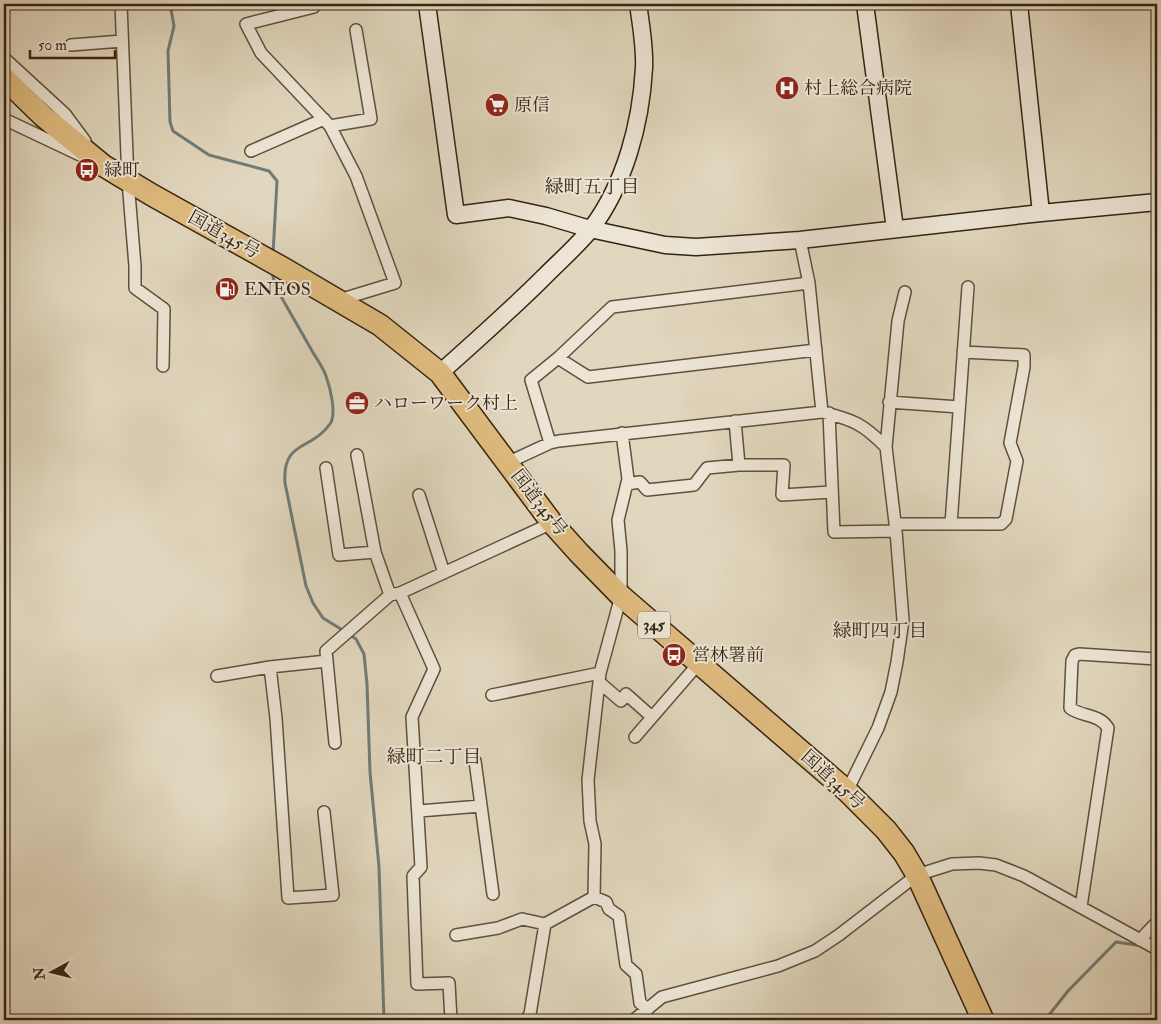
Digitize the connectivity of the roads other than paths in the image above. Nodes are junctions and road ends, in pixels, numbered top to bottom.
1 (121, 4) edge
2 (428, 4) edge
3 (638, 4) edge
4 (865, 4) edge
5 (1019, 4) edge
6 (314, 7) dead end
7 (356, 30) dead end
8 (122, 41) junction
9 (71, 45) dead end
10 (4, 58) edge
11 (4, 78) edge
12 (4, 119) edge
13 (327, 123) junction
14 (251, 151) dead end
15 (104, 166) junction
16 (128, 181) junction
17 (1157, 202) edge
18 (1041, 213) junction
19 (590, 229) junction
20 (895, 230) junction
21 (800, 240) junction
22 (809, 283) junction
23 (968, 287) dead end
24 (905, 292) dead end
25 (339, 300) junction
26 (816, 350) junction
27 (963, 352) junction
28 (558, 358) junction
29 (163, 366) dead end
30 (440, 373) junction
31 (889, 402) junction
32 (959, 407) junction
33 (825, 412) junction
34 (735, 421) junction
35 (622, 433) junction
36 (550, 443) junction
37 (886, 448) junction
38 (357, 455) dead end
39 (507, 463) junction
40 (739, 465) junction
41 (326, 468) dead end
42 (627, 484) junction
43 (831, 492) junction
44 (419, 495) dead end
45 (552, 523) junction
46 (950, 524) junction
47 (896, 527) junction
48 (375, 552) junction
49 (444, 573) junction
50 (395, 594) junction
51 (621, 596) junction
52 (1157, 659) edge
53 (327, 661) junction
54 (699, 663) junction
55 (270, 667) junction
56 (217, 676) dead end
57 (599, 678) junction
58 (492, 695) dead end
59 (652, 717) junction
60 (635, 737) dead end
61 (335, 743) dead end
62 (475, 762) dead end
63 (848, 790) junction
64 (480, 806) junction
65 (419, 811) junction
66 (324, 812) dead end
67 (916, 875) junction
68 (493, 894) dead end
69 (594, 897) junction
70 (1081, 907) junction
71 (1157, 922) edge
72 (545, 924) junction
73 (456, 935) dead end
74 (1140, 940) junction
75 (1157, 949) edge
76 (648, 1008) junction
77 (451, 1020) edge
78 (526, 1020) edge
79 (634, 1020) edge
80 (983, 1020) edge

1 - 8 street
2 - 19 street
3 - 19 street
4 - 20 street
5 - 18 street
6 - 13 street
7 - 13 street
8 - 9 street
8 - 16 street
10 - 15 street
11 - 15 highway, 国道345号 / 345
12 - 15 street
13 - 14 street
13 - 25 street
15 - 16 highway, 国道345号 / 345
16 - 25 highway, 国道345号 / 345
16 - 29 street
17 - 18 street
18 - 20 street
19 - 21 street
19 - 30 street
20 - 21 street
21 - 22 street
22 - 26 street
22 - 28 street
23 - 27 street
24 - 31 street
25 - 30 highway, 国道345号 / 345
26 - 28 street
26 - 33 street
27 - 32 street
27 - 46 street
28 - 36 street
30 - 39 highway, 国道345号 / 345
31 - 32 street
31 - 37 street
32 - 46 street
33 - 34 street
33 - 37 street
33 - 43 street
34 - 35 street
34 - 40 street
35 - 36 street
35 - 42 street
36 - 39 street
37 - 47 street
38 - 48 street
39 - 45 highway, 国道345号 / 345
40 - 42 street
40 - 43 street
41 - 48 street
42 - 51 street
43 - 47 street
44 - 49 street
45 - 49 street
45 - 51 highway, 国道345号 / 345
46 - 47 street
47 - 63 street
48 - 50 street
49 - 50 street
50 - 53 street
50 - 65 street
51 - 54 highway, 国道345号 / 345
51 - 57 street
52 - 70 street
53 - 55 street
53 - 61 street
54 - 59 street
54 - 63 highway, 国道345号 / 345
55 - 56 street
55 - 66 street
57 - 58 street
57 - 59 street
57 - 69 street
59 - 60 street
62 - 64 street
63 - 67 highway, 国道345号 / 345
64 - 65 street
64 - 68 street
65 - 77 street
67 - 70 street
67 - 76 street
67 - 80 highway, 国道345号 / 345
69 - 72 street
69 - 76 street
70 - 74 street
71 - 74 street
72 - 73 street
72 - 78 street
74 - 75 street
76 - 79 street

